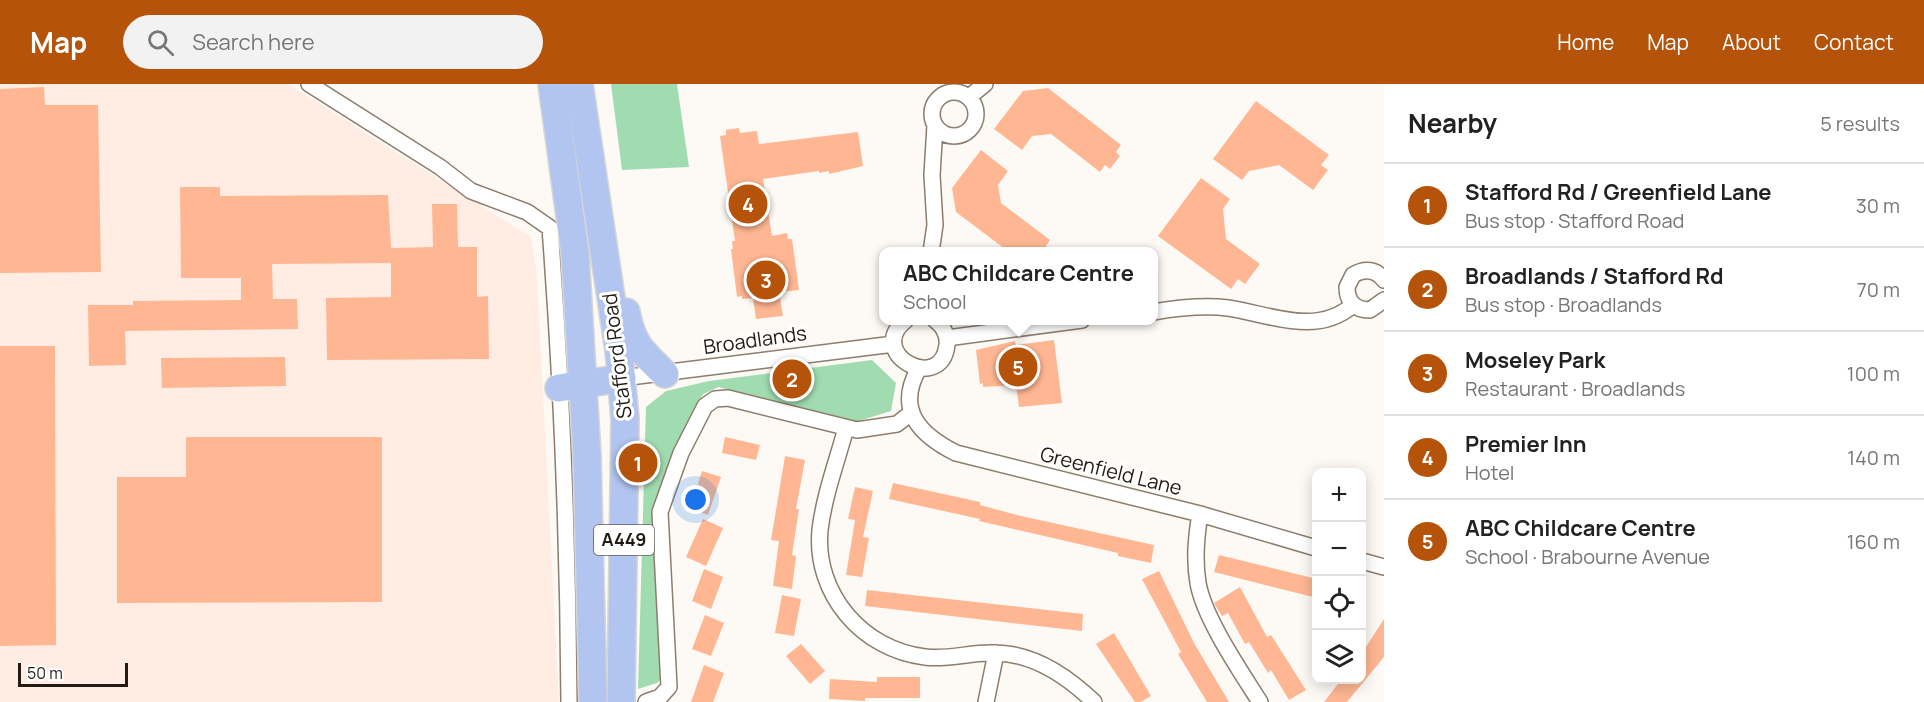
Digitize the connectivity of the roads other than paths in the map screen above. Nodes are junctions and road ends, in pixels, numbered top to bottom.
1 (309, 84) edge
2 (552, 84) edge
3 (579, 84) edge
4 (985, 84) edge
5 (969, 97) junction
6 (935, 125) junction
7 (958, 135) junction
8 (934, 156) junction
9 (596, 201) junction
10 (932, 247) edge
11 (1384, 280) edge
12 (1384, 300) edge
13 (1353, 304) junction
14 (1158, 312) edge
15 (902, 325) edge
16 (940, 325) edge
17 (1050, 325) edge
18 (947, 338) junction
19 (894, 344) junction
20 (919, 368) junction
21 (665, 374) junction
22 (622, 378) junction
23 (571, 386) junction
24 (912, 412) junction
25 (846, 428) junction
26 (1200, 514) junction
27 (1312, 547) edge
28 (1366, 562) edge
29 (1384, 567) edge
30 (590, 574) junction
31 (996, 653) junction
32 (569, 702) edge
33 (593, 702) edge
34 (621, 702) edge
35 (646, 702) edge
36 (986, 702) edge
37 (1094, 702) edge
38 (1260, 702) edge

1 - 23 street
2 - 23 highway, Stafford Road / A449
3 - 9 highway, Stafford Road / A449
4 - 5 street
5 - 6 street
5 - 7 street
6 - 7 street
6 - 8 street
7 - 8 street
8 - 10 street
9 - 21 highway
9 - 22 highway, Stafford Road / A449
9 - 23 highway
11 - 13 street
12 - 13 street
13 - 14 street
15 - 19 street
16 - 18 street
17 - 18 street
18 - 20 street
19 - 20 street
19 - 21 street, Broadlands
20 - 24 street
21 - 22 street, Broadlands
22 - 23 highway
22 - 30 highway
22 - 34 highway, Stafford Road / A449
23 - 30 highway, Stafford Road / A449
23 - 32 street
24 - 25 street
24 - 26 street, Greenfield Lane
25 - 31 street
25 - 35 street
26 - 27 street, Greenfield Lane
26 - 38 street
28 - 29 street
30 - 33 highway, Stafford Road / A449
31 - 36 street
31 - 37 street

